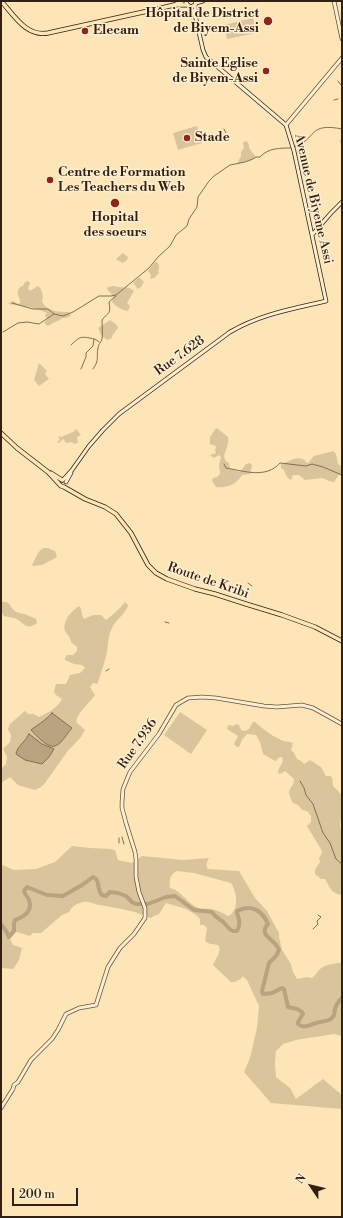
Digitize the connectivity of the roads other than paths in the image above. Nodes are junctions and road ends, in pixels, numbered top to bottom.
1 (1, 1) edge
2 (184, 1) edge
3 (203, 1) edge
4 (334, 1) edge
5 (196, 3) edge
6 (174, 5) junction
7 (190, 6) junction
8 (196, 19) junction
9 (342, 39) edge
10 (342, 58) edge
11 (286, 125) junction
12 (342, 202) edge
13 (312, 235) junction
14 (326, 301) joint
15 (1, 432) edge
16 (63, 483) junction
17 (342, 641) edge
18 (342, 724) edge
19 (1, 1108) edge

1 - 6 main road
2 - 6 main road
2 - 7 main road
3 - 5 street
4 - 9 street
5 - 7 main road
5 - 8 street, Avenue de Biyeme Assi
6 - 7 main road
7 - 8 street, Avenue de Biyeme Assi
8 - 11 street, Avenue de Biyeme Assi
10 - 11 street
11 - 13 street, Avenue de Biyeme Assi
12 - 13 street
13 - 14 street, Avenue de Biyeme Assi
14 - 16 street, Rue 7.628
15 - 16 main road, Route de Kribi
16 - 17 main road, Route de Kribi
18 - 19 street, Rue 7.936

